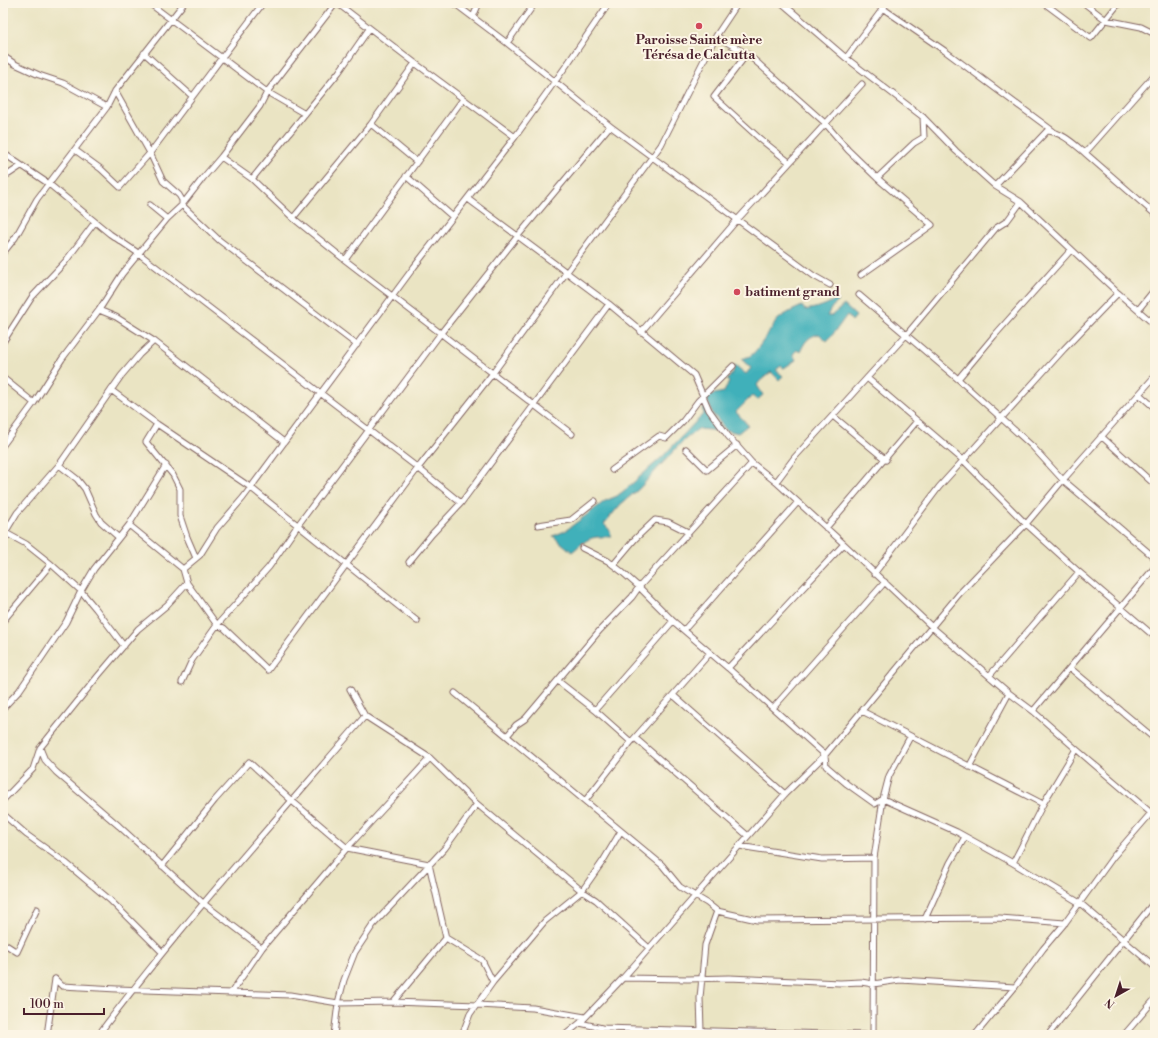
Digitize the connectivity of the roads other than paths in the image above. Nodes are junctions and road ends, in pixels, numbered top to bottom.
1 (149, 3) edge
2 (184, 3) edge
3 (263, 3) edge
4 (337, 3) edge
5 (454, 3) edge
6 (479, 3) edge
7 (534, 3) edge
8 (609, 3) edge
9 (738, 3) edge
10 (782, 3) edge
11 (875, 3) edge
12 (887, 3) edge
13 (1044, 3) edge
14 (1084, 3) edge
15 (1119, 3) edge
16 (883, 9) junction
17 (473, 17) junction
18 (171, 19) junction
19 (1106, 20) junction
20 (369, 29) junction
21 (1155, 34) edge
22 (716, 36) junction
23 (507, 44) junction
24 (144, 53) junction
25 (747, 54) junction
26 (3, 56) edge
27 (220, 58) junction
28 (846, 58) junction
29 (415, 64) junction
30 (1155, 74) edge
31 (555, 82) junction
32 (862, 84) dead end
33 (115, 91) junction
34 (267, 92) junction
35 (192, 96) junction
36 (463, 99) junction
37 (107, 107) junction
38 (305, 114) junction
39 (923, 117) junction
40 (825, 123) junction
41 (371, 124) junction
42 (610, 126) junction
43 (1054, 131) junction
44 (515, 137) junction
45 (75, 150) junction
46 (150, 153) junction
47 (3, 154) edge
48 (1085, 154) junction
49 (221, 157) junction
50 (652, 157) junction
51 (417, 162) junction
52 (789, 162) junction
53 (21, 166) junction
54 (3, 175) edge
55 (406, 176) junction
56 (877, 178) junction
57 (252, 179) junction
58 (49, 184) junction
59 (995, 186) junction
60 (468, 199) junction
61 (1021, 202) junction
62 (150, 205) dead end
63 (182, 206) junction
64 (1155, 214) edge
65 (453, 217) junction
66 (292, 218) junction
67 (167, 219) junction
68 (737, 220) junction
69 (95, 222) junction
70 (517, 237) junction
71 (1072, 250) junction
72 (3, 253) edge
73 (138, 253) junction
74 (345, 260) junction
75 (566, 273) junction
76 (861, 275) dead end
77 (830, 285) dead end
78 (1155, 289) edge
79 (1118, 293) junction
80 (859, 295) dead end
81 (394, 297) junction
82 (609, 304) junction
83 (99, 310) junction
84 (1138, 310) junction
85 (1155, 325) edge
86 (641, 332) junction
87 (441, 333) junction
88 (907, 334) junction
89 (154, 341) junction
90 (3, 342) edge
91 (357, 345) junction
92 (733, 366) dead end
93 (493, 373) junction
94 (1155, 376) edge
95 (3, 378) edge
96 (867, 378) junction
97 (958, 379) junction
98 (111, 390) junction
99 (321, 394) junction
100 (1139, 394) junction
101 (703, 396) junction
102 (34, 403) junction
103 (534, 404) junction
104 (1155, 408) edge
105 (833, 416) junction
106 (1001, 418) junction
107 (917, 421) junction
108 (157, 424) junction
109 (369, 430) junction
110 (572, 434) dead end
111 (1101, 436) junction
112 (284, 442) junction
113 (3, 445) edge
114 (737, 445) junction
115 (686, 450) dead end
116 (886, 460) junction
117 (963, 460) junction
118 (752, 463) junction
119 (60, 464) junction
120 (166, 465) junction
121 (418, 468) junction
122 (612, 470) dead end
123 (1063, 480) junction
124 (776, 482) junction
125 (1155, 485) edge
126 (250, 487) junction
127 (595, 501) dead end
128 (798, 502) junction
129 (461, 503) junction
130 (1026, 524) junction
131 (128, 525) junction
132 (298, 525) junction
133 (538, 525) dead end
134 (826, 528) junction
135 (686, 531) dead end
136 (4, 533) edge
137 (118, 537) junction
138 (844, 544) junction
139 (582, 548) dead end
140 (196, 558) junction
141 (1155, 558) edge
142 (409, 562) dead end
143 (51, 564) junction
144 (347, 565) junction
145 (613, 565) junction
146 (1155, 566) edge
147 (183, 569) junction
148 (1078, 572) junction
149 (874, 574) junction
150 (885, 582) junction
151 (187, 583) junction
152 (639, 587) junction
153 (81, 591) junction
154 (1121, 608) junction
155 (3, 620) edge
156 (417, 621) dead end
157 (673, 621) junction
158 (217, 625) junction
159 (932, 627) junction
160 (684, 630) junction
161 (1155, 637) edge
162 (124, 646) junction
163 (710, 653) junction
164 (728, 668) junction
165 (1070, 668) junction
166 (990, 675) junction
167 (558, 681) junction
168 (182, 682) dead end
169 (350, 689) dead end
170 (455, 693) dead end
171 (1009, 693) junction
172 (673, 695) junction
173 (3, 708) edge
174 (773, 708) junction
175 (595, 710) junction
176 (862, 711) junction
177 (1033, 711) junction
178 (365, 716) junction
179 (507, 736) junction
180 (910, 736) junction
181 (635, 738) junction
182 (1155, 739) edge
183 (631, 742) junction
184 (40, 748) junction
185 (1076, 749) junction
186 (825, 755) junction
187 (430, 758) junction
188 (969, 767) junction
189 (785, 794) junction
190 (883, 799) junction
191 (3, 800) edge
192 (292, 801) junction
193 (585, 801) junction
194 (477, 804) junction
195 (1043, 804) junction
196 (1153, 812) edge
197 (3, 814) edge
198 (621, 831) junction
199 (748, 836) junction
200 (965, 837) junction
201 (739, 846) junction
202 (347, 848) junction
203 (874, 858) junction
204 (1013, 863) junction
205 (429, 864) junction
206 (162, 866) junction
207 (582, 891) junction
208 (695, 897) junction
209 (1155, 901) edge
210 (203, 903) junction
211 (1080, 903) junction
212 (37, 909) dead end
213 (716, 912) junction
214 (925, 918) junction
215 (874, 919) junction
216 (1065, 923) junction
217 (446, 938) junction
218 (1124, 940) junction
219 (3, 943) edge
220 (262, 948) junction
221 (649, 948) junction
222 (162, 952) junction
223 (1155, 967) edge
224 (623, 978) junction
225 (702, 979) junction
226 (493, 982) junction
227 (873, 984) junction
228 (1015, 987) junction
229 (133, 990) junction
230 (231, 993) junction
231 (1155, 999) edge
232 (393, 1002) junction
233 (338, 1003) junction
234 (477, 1005) junction
235 (585, 1017) junction
236 (580, 1023) junction
237 (102, 1030) dead end
238 (702, 1033) edge
239 (46, 1035) edge
240 (334, 1035) edge
241 (462, 1035) edge
242 (565, 1035) edge
243 (865, 1035) edge
244 (873, 1035) edge
245 (975, 1035) edge
246 (1048, 1035) edge
247 (1124, 1035) edge

1 - 18 street
2 - 18 street
3 - 27 street
4 - 20 street
4 - 34 street
5 - 17 street
6 - 17 street
7 - 23 street
8 - 31 street
9 - 22 street
10 - 28 street
11 - 16 street
12 - 16 street
13 - 19 street
14 - 19 street
15 - 19 street
16 - 28 street
16 - 43 street
17 - 23 street
18 - 24 street
18 - 27 street
19 - 21 street
20 - 29 street
20 - 38 street
22 - 25 street
22 - 50 street
23 - 31 street
24 - 33 street
24 - 35 street
25 - 40 street
25 - 52 street
26 - 37 street
27 - 34 street
27 - 35 street
28 - 39 street
29 - 36 street
29 - 41 street
30 - 48 street
31 - 42 street
31 - 44 street
32 - 40 street
33 - 37 street
33 - 46 street
34 - 38 street
34 - 49 street
35 - 46 street
36 - 44 street
36 - 51 street
37 - 45 street
38 - 57 street
39 - 56 street
39 - 59 street
40 - 52 street
40 - 56 street
41 - 51 street
41 - 66 street
42 - 50 street
42 - 70 street
43 - 48 street
43 - 59 street
44 - 60 street
45 - 46 street
45 - 58 street
46 - 63 street
47 - 53 street
48 - 64 street
49 - 57 street
49 - 63 street
50 - 68 street
50 - 75 street
51 - 55 street
52 - 68 street
53 - 54 street
53 - 58 street
55 - 65 street
55 - 74 street
56 - 76 street
57 - 66 street
58 - 69 street
58 - 72 street
59 - 61 street
60 - 65 street
60 - 70 street
61 - 71 street
61 - 88 street
62 - 67 street
63 - 67 street
63 - 91 street
65 - 81 street
66 - 74 street
67 - 73 street
68 - 77 street
68 - 86 street
69 - 73 street
69 - 90 street
70 - 75 street
70 - 87 street
71 - 79 street
71 - 97 street
73 - 83 street
73 - 99 street
74 - 81 street
75 - 82 street
75 - 93 street
78 - 84 street
79 - 84 street
79 - 106 street
80 - 88 street
81 - 87 street
81 - 91 street
82 - 86 street
82 - 103 street
83 - 89 street
83 - 102 street
84 - 85 street
86 - 101 street
87 - 93 street
87 - 109 street
88 - 96 street
88 - 97 street
89 - 98 street
89 - 112 street
91 - 99 street
92 - 101 street
93 - 103 street
93 - 121 street
94 - 100 street
95 - 102 street
96 - 105 street
96 - 107 street
97 - 106 street
98 - 108 street
98 - 119 street
99 - 109 street
99 - 112 street
100 - 104 street
100 - 111 street
101 - 114 street
101 - 122 street
102 - 113 street
103 - 110 street
103 - 129 street
105 - 116 street
105 - 124 street
106 - 117 street
106 - 123 street
107 - 116 street
107 - 117 street
108 - 120 street
108 - 126 street
109 - 121 street
109 - 132 street
111 - 123 street
111 - 125 street
112 - 126 street
114 - 115 street
114 - 118 street
116 - 134 street
117 - 130 street
117 - 149 street
118 - 124 street
118 - 152 street
119 - 136 street
119 - 137 street
120 - 131 street
120 - 140 street
121 - 129 street
121 - 144 street
123 - 130 street
123 - 141 street
124 - 128 street
126 - 132 street
126 - 140 street
127 - 133 street
128 - 134 street
128 - 160 street
129 - 142 street
130 - 148 street
130 - 159 street
131 - 137 street
131 - 147 street
132 - 144 street
132 - 158 street
134 - 138 street
135 - 145 street
136 - 143 street
137 - 153 street
138 - 149 street
138 - 164 street
139 - 145 street
140 - 147 street
143 - 153 street
143 - 155 street
144 - 156 street
144 - 158 street
145 - 152 street
146 - 154 street
147 - 151 street
148 - 154 street
148 - 166 street
149 - 150 street
150 - 159 street
150 - 174 street
151 - 158 street
151 - 162 street
152 - 157 street
152 - 167 street
153 - 162 street
153 - 173 street
154 - 161 street
154 - 165 street
157 - 160 street
157 - 175 street
158 - 168 street
159 - 166 street
159 - 176 street
160 - 163 street
162 - 184 street
163 - 164 street
163 - 172 street
164 - 174 street
165 - 177 street
165 - 182 street
166 - 171 street
167 - 175 street
167 - 179 street
169 - 178 street
170 - 179 street
171 - 177 street
171 - 188 street
172 - 181 street
172 - 189 street
174 - 186 street
175 - 183 street
176 - 180 street
176 - 186 street
177 - 185 street
178 - 187 street
178 - 192 street
179 - 193 street
180 - 188 street
180 - 190 street
181 - 183 street
181 - 199 street
183 - 193 street
184 - 191 street
184 - 206 street
185 - 195 street
185 - 196 street
186 - 189 street
186 - 190 street
187 - 194 street
187 - 202 street
188 - 195 street
189 - 199 street
190 - 200 street
190 - 203 street
192 - 202 street
192 - 206 street
192 - 210 street
193 - 198 street
194 - 205 street
194 - 207 street
195 - 204 street
196 - 211 street
197 - 222 street
198 - 207 street
198 - 208 street
199 - 201 street
200 - 204 street
200 - 214 street
201 - 203 street
201 - 208 street
202 - 205 street
202 - 220 street
203 - 215 street
204 - 211 street
205 - 217 street
205 - 233 street
206 - 210 street
207 - 221 street
207 - 226 street
208 - 213 street
208 - 221 street
209 - 218 street
210 - 220 street
210 - 222 street
211 - 216 street
211 - 218 street
212 - 219 street
213 - 215 street
213 - 225 street
214 - 215 street
214 - 216 street
215 - 227 street
216 - 228 street
217 - 226 street
217 - 232 street
218 - 223 street
218 - 246 street
220 - 230 street
221 - 224 street
222 - 229 street
224 - 225 street
224 - 235 street
225 - 227 street
225 - 238 street
226 - 234 street
227 - 228 street
227 - 244 street
228 - 245 street
229 - 230 street
229 - 237 street
229 - 239 street
230 - 233 street
231 - 247 street
232 - 233 street
232 - 234 street
233 - 240 street
234 - 235 street
234 - 241 street
235 - 236 street
236 - 238 street
236 - 242 street
238 - 243 street

